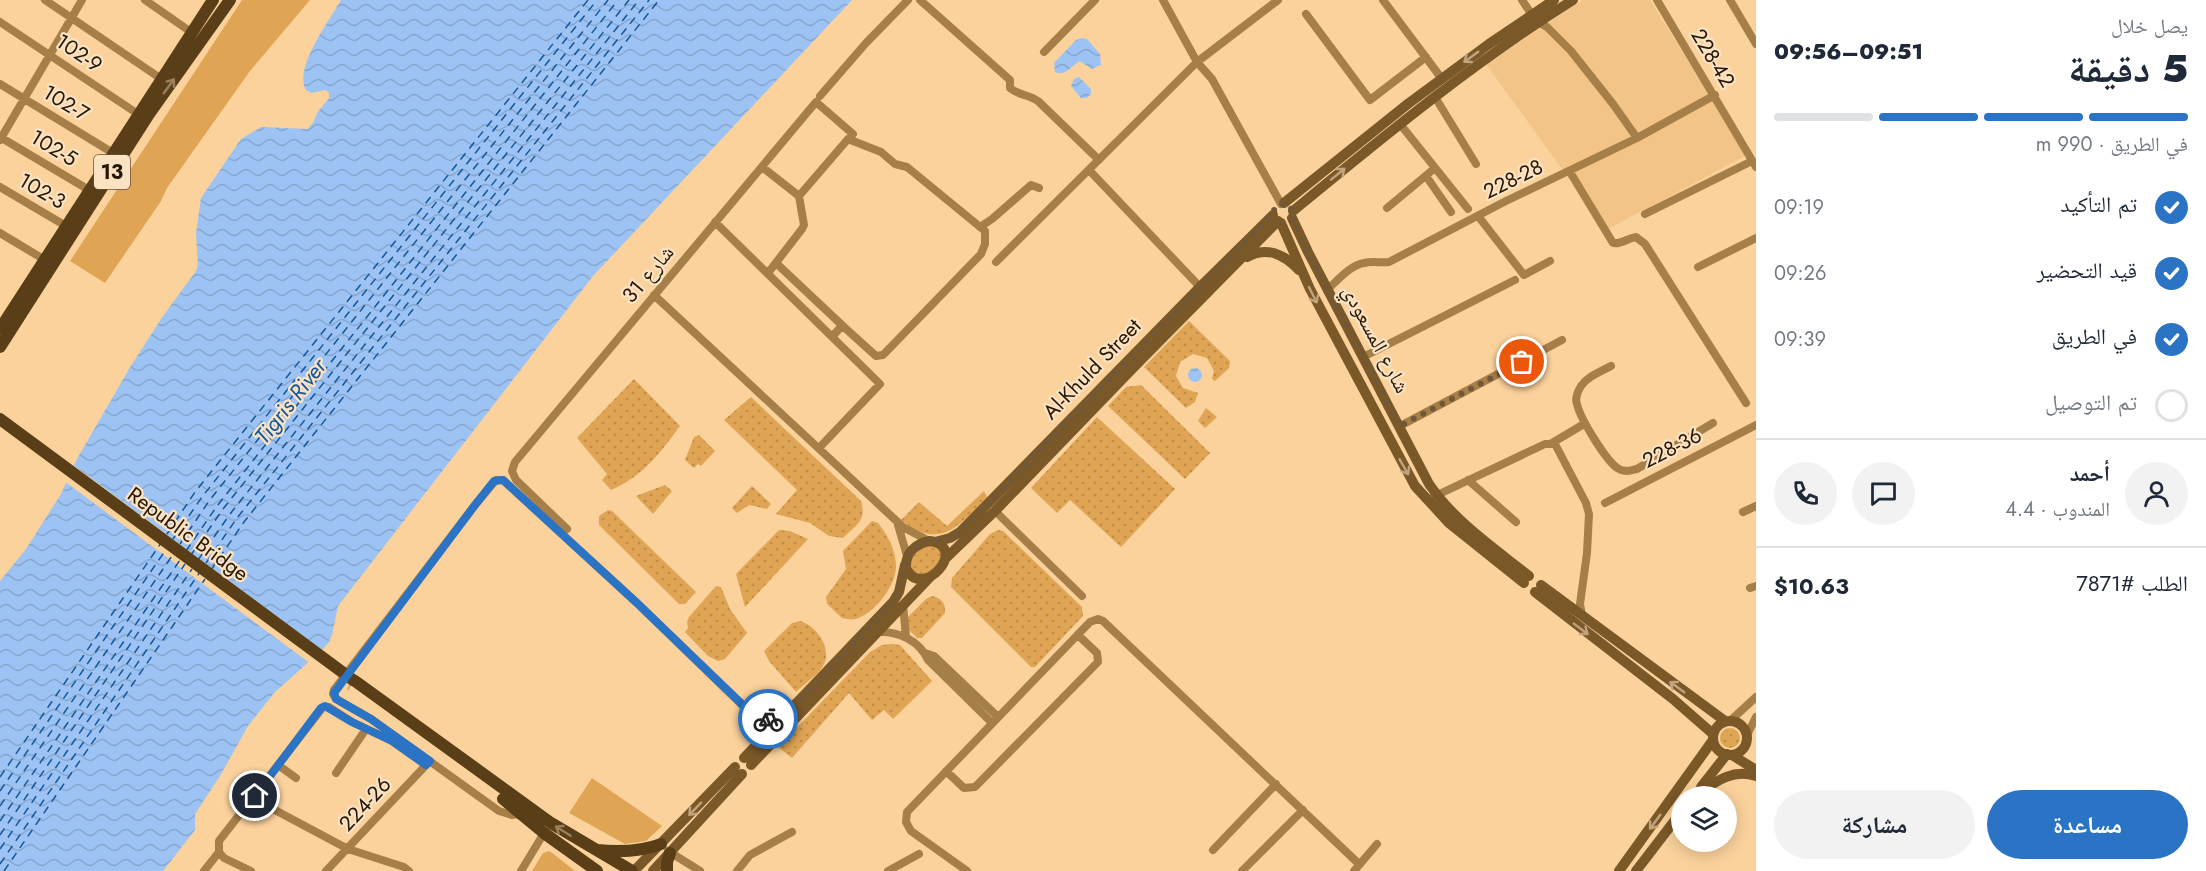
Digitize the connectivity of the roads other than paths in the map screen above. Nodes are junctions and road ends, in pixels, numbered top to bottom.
1 (45, 0) edge
2 (82, 0) edge
3 (145, 0) edge
4 (230, 0) edge
5 (908, 0) edge
6 (920, 0) edge
7 (1095, 0) edge
8 (1163, 0) edge
9 (1278, 0) edge
10 (1383, 0) edge
11 (1522, 0) edge
12 (1554, 0) edge
13 (1573, 0) edge
14 (1657, 0) edge
15 (1730, 0) edge
16 (210, 1) edge
17 (1306, 14) dead end
18 (71, 18) junction
19 (1535, 18) junction
20 (0, 22) edge
21 (191, 32) junction
22 (1756, 44) edge
23 (1044, 52) dead end
24 (50, 54) junction
25 (1426, 57) junction
26 (1197, 62) junction
27 (160, 78) junction
28 (1442, 79) junction
29 (0, 84) edge
30 (1715, 95) junction
31 (1435, 97) junction
32 (24, 99) junction
33 (818, 99) junction
34 (138, 114) junction
35 (1400, 124) junction
36 (0, 138) edge
37 (1637, 138) junction
38 (848, 139) junction
39 (113, 153) junction
40 (1099, 160) junction
41 (1476, 164) dead end
42 (1754, 164) edge
43 (762, 166) junction
44 (1436, 168) junction
45 (1089, 170) junction
46 (1570, 172) junction
47 (1426, 176) junction
48 (0, 187) edge
49 (1039, 188) dead end
50 (89, 190) junction
51 (799, 196) junction
52 (1387, 208) dead end
53 (1468, 209) dead end
54 (1279, 212) junction
55 (1451, 212) dead end
56 (1292, 214) junction
57 (1645, 214) dead end
58 (1478, 216) junction
59 (715, 222) junction
60 (66, 226) junction
61 (980, 226) junction
62 (0, 233) edge
63 (1756, 238) edge
64 (45, 260) junction
65 (1241, 260) junction
66 (1550, 261) dead end
67 (996, 262) dead end
68 (776, 263) junction
69 (1698, 267) dead end
70 (768, 273) junction
71 (1304, 276) junction
72 (1515, 280) dead end
73 (1200, 287) junction
74 (1327, 290) junction
75 (654, 295) junction
76 (843, 327) junction
77 (0, 329) edge
78 (832, 337) junction
79 (1562, 340) dead end
80 (0, 347) edge
81 (1364, 357) junction
82 (1611, 366) dead end
83 (1746, 403) dead end
84 (0, 419) edge
85 (1713, 423) dead end
86 (1584, 424) junction
87 (1756, 425) edge
88 (1400, 426) junction
89 (0, 427) edge
90 (1552, 443) junction
91 (819, 448) junction
92 (1468, 480) junction
93 (1432, 498) junction
94 (1605, 503) dead end
95 (1756, 506) edge
96 (995, 511) junction
97 (1743, 512) dead end
98 (894, 519) junction
99 (1516, 522) dead end
100 (567, 530) dead end
101 (932, 542) junction
102 (1587, 546) junction
103 (945, 559) junction
104 (906, 561) junction
105 (931, 576) junction
106 (1526, 579) dead end
107 (1082, 596) dead end
108 (903, 605) junction
109 (1566, 605) junction
110 (1582, 617) junction
111 (878, 632) junction
112 (1078, 635) junction
113 (906, 637) junction
114 (840, 663) junction
115 (352, 683) junction
116 (1756, 697) edge
117 (1756, 717) edge
118 (995, 720) junction
119 (780, 721) junction
120 (1727, 721) junction
121 (366, 729) junction
122 (1713, 737) junction
123 (1747, 738) junction
124 (1756, 748) edge
125 (1729, 755) junction
126 (428, 763) junction
127 (278, 765) junction
128 (1756, 770) edge
129 (946, 771) junction
130 (336, 773) dead end
131 (1756, 776) edge
132 (296, 778) dead end
133 (1276, 784) junction
134 (1703, 786) edge
135 (1709, 786) edge
136 (508, 798) junction
137 (273, 809) dead end
138 (1303, 810) junction
139 (521, 814) junction
140 (1671, 825) edge
141 (792, 832) dead end
142 (544, 833) junction
143 (661, 843) junction
144 (1377, 844) dead end
145 (348, 849) junction
146 (592, 849) junction
147 (1213, 850) dead end
148 (219, 852) junction
149 (670, 853) junction
150 (919, 854) dead end
151 (1357, 868) edge
152 (204, 871) edge
153 (251, 871) edge
154 (326, 871) edge
155 (409, 871) edge
156 (521, 871) edge
157 (597, 871) edge
158 (633, 871) edge
159 (653, 871) edge
160 (667, 871) edge
161 (700, 871) edge
162 (737, 871) edge
163 (888, 871) edge
164 (967, 871) edge
165 (1242, 871) edge
166 (1619, 871) edge
167 (1636, 871) edge

1 - 18 street
2 - 18 street
3 - 21 street
80 -> 4 main road, 13
5 - 33 street, شارع 31
6 - 40 street
7 - 23 street
8 - 26 street
9 - 26 street
10 - 25 street
11 - 19 street
12 - 19 main road, Al-Khuld Street
13 - 19 main road, Al-Khuld Street
14 - 30 street, 228-42
15 - 22 street
16 - 21 main road, 13
17 - 25 street
18 - 24 street
18 - 27 street
19 -> 28 main road, Al-Khuld Street
19 - 31 main road, Al-Khuld Street
19 - 37 street
20 - 24 street, 102-9
21 - 27 main road, 13
24 - 32 street
24 - 34 street, 102-9
25 - 28 street
26 - 40 street
26 - 54 street
27 - 34 main road, 13
28 - 54 main road, Al-Khuld Street
29 - 32 street, 102-7
30 - 37 street, 228-28
30 - 42 street, 228-42
31 - 35 main road, Al-Khuld Street
31 - 41 street
32 - 36 street
32 - 39 street, 102-7
33 - 38 street
33 - 43 street, شارع 31
34 - 39 main road, 13
35 - 44 street
56 -> 35 main road, Al-Khuld Street
36 - 50 street, 102-5
37 - 46 street, 228-28
38 - 51 street
38 - 61 street
39 - 50 main road, 13
40 - 45 street
42 - 57 street
43 - 51 street
43 - 59 street, شارع 31
44 - 47 street
44 - 53 street
45 - 67 street
45 - 73 street
46 - 58 street, 228-28
46 - 83 street
47 - 52 street
47 - 55 street
48 - 60 street, 102-3
49 - 61 street
50 - 60 main road, 13
51 - 68 street
54 - 56 main road
54 - 56 main road, Al-Khuld Street
54 - 65 main road, Al-Khuld Street
54 - 71 main road, شارع المسعودي
54 - 73 main road, Al-Khuld Street
56 - 74 main road, شارع المسعودي
58 - 66 street
58 - 74 street, 228-28
59 - 70 street
59 - 75 street, شارع 31
60 - 64 main road, 13
61 - 76 street
62 - 64 street
63 - 69 street
64 - 77 main road, 13
65 - 71 main road
65 - 96 main road, Al-Khuld Street
68 - 70 street
68 - 76 street
70 - 78 street
71 -> 93 main road, شارع المسعودي
72 - 81 street
73 - 101 main road, Al-Khuld Street
74 - 81 main road, شارع المسعودي
75 - 91 street
75 - 100 street, شارع 31
76 - 78 street
78 - 91 street
79 - 88 street
81 - 88 main road, شارع المسعودي
82 - 86 street
84 - 115 main road, Republic Bridge, bridge
85 - 86 street
86 - 90 street
87 - 94 street, 228-36
88 - 93 main road, شارع المسعودي
89 - 115 main road, Republic Bridge
90 - 92 street
90 - 102 street
91 - 98 street
92 - 93 street
92 - 99 street
93 - 106 main road, شارع المسعودي
95 - 97 street
96 - 103 main road, Al-Khuld Street
96 - 107 street
98 - 101 street
98 - 104 street
101 - 103 main road
101 - 104 main road
102 - 109 street
102 - 110 street
103 - 105 main road
104 - 105 main road
104 - 114 main road
105 - 108 main road
108 - 111 main road
108 - 113 street
109 - 110 main road
109 -> 122 main road
120 -> 110 main road
111 - 113 street
111 - 114 main road
112 - 118 street
112 - 129 street
112 - 133 street
113 - 118 street
114 - 119 main road
114 - 119 main road
115 - 136 main road, Republic Bridge
116 - 120 street
117 - 123 street
118 - 129 street
119 - 126 street
120 - 122 main road
120 - 123 main road
121 - 126 street
121 - 127 street
121 - 130 street
122 - 125 main road
122 -> 166 main road
123 - 124 main road
123 - 125 main road
125 - 128 main road
125 - 134 main road
126 - 139 street
126 - 145 street, 224-26
127 - 132 street
127 - 148 street
129 - 164 street
131 - 135 main road
133 - 138 street
133 - 147 street
136 - 139 main road
146 -> 136 main road
137 - 145 street
138 - 151 street
138 - 165 street
139 - 142 main road
140 - 167 main road
141 - 162 street
142 - 156 street
142 - 157 main road
143 - 146 main road
143 - 149 street
149 -> 143 main road
143 - 158 main road
144 - 151 street
145 - 154 street, 224-26
145 - 155 street
146 - 158 main road
148 - 152 street
148 - 153 street
149 - 159 main road
149 - 160 main road
149 - 161 street
150 - 163 street

